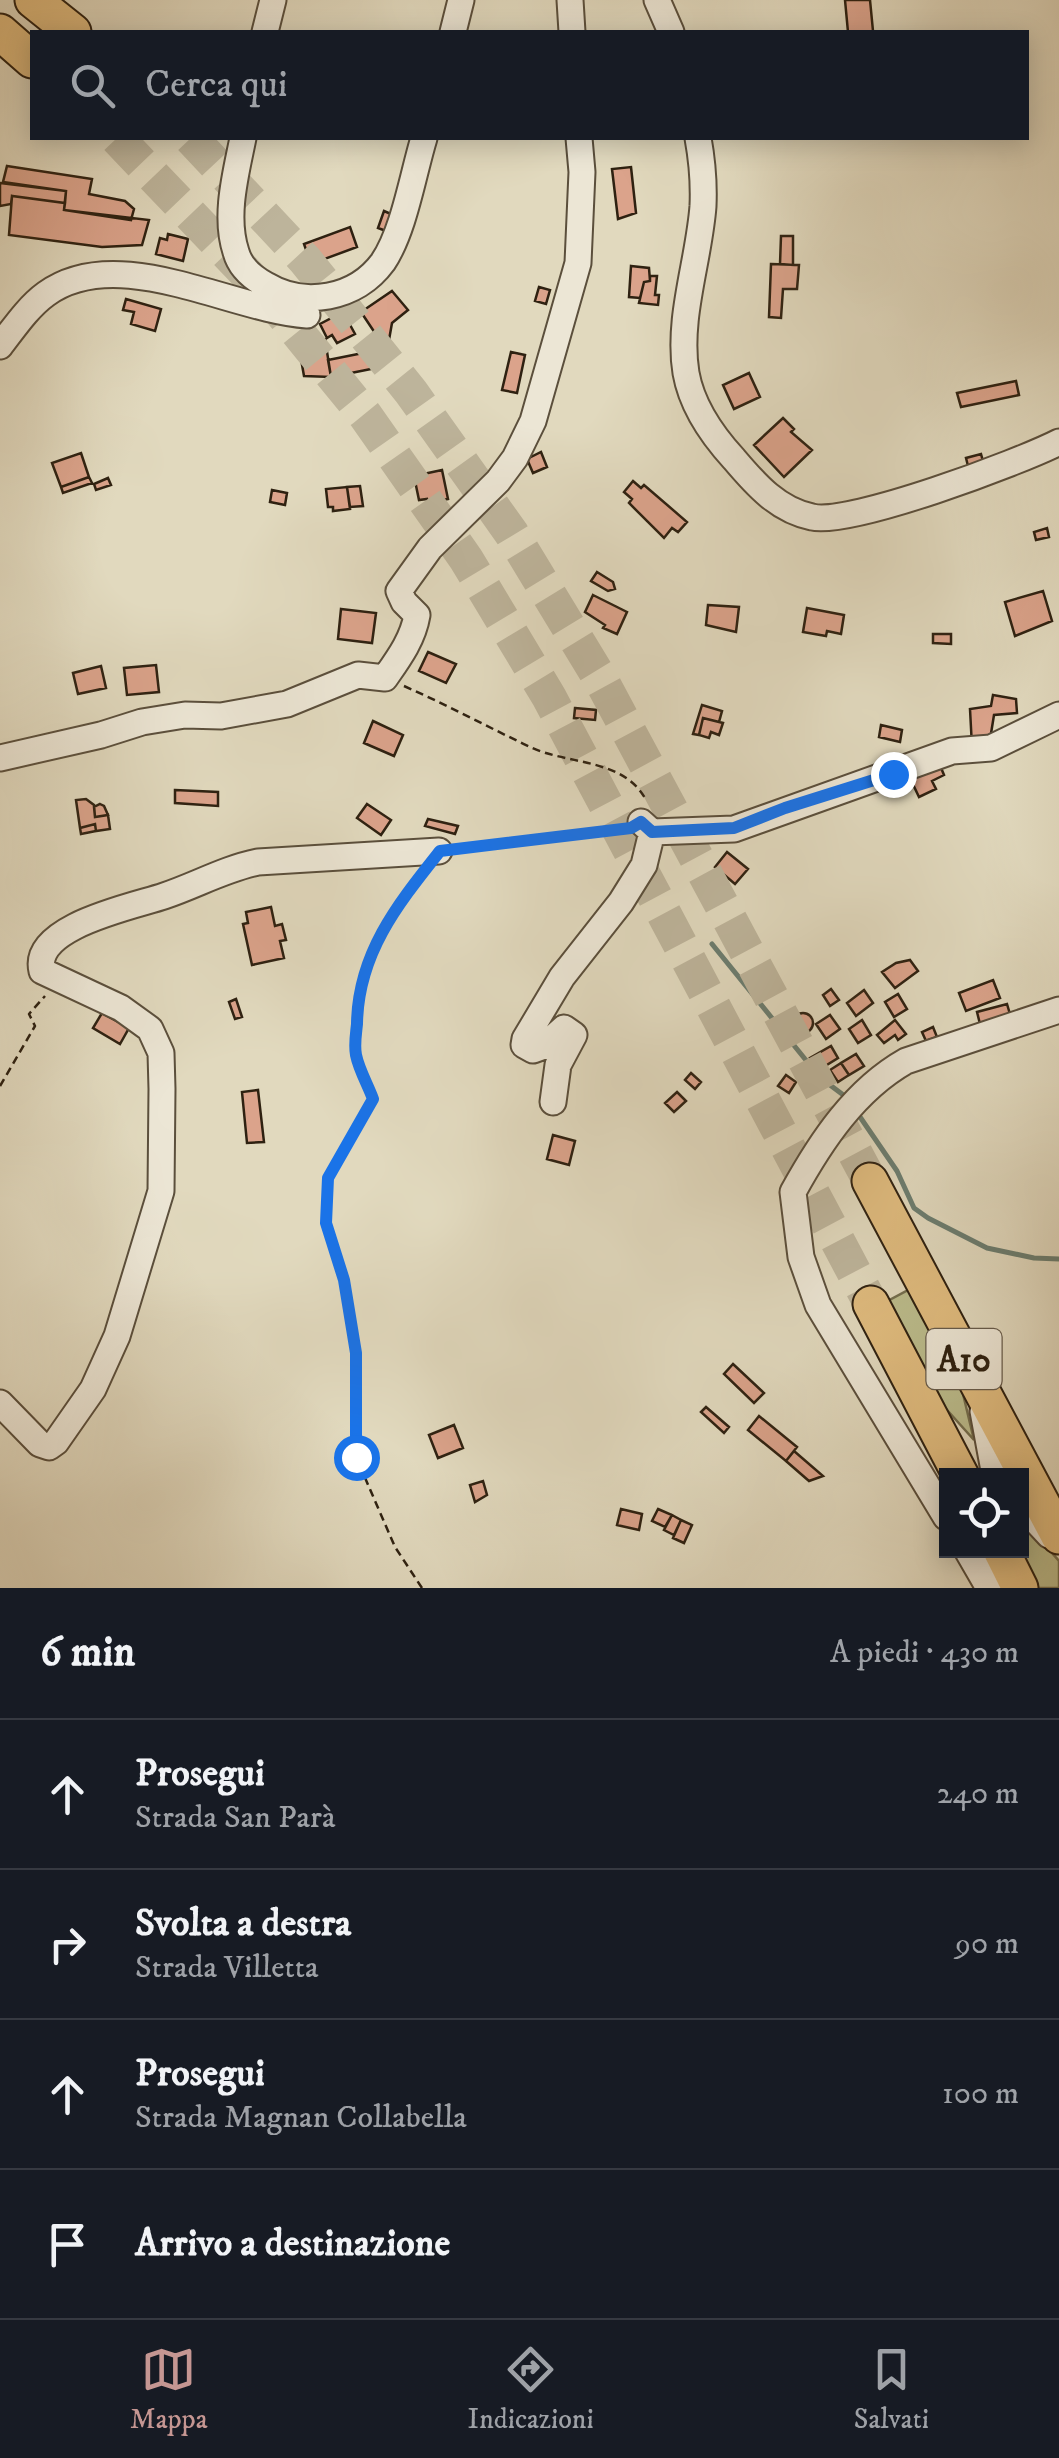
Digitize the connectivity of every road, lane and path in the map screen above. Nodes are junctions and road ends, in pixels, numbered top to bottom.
1 (273, 0) edge
2 (461, 0) edge
3 (570, 0) edge
4 (657, 0) edge
5 (43, 14) edge
6 (70, 30) edge
7 (266, 30) edge
8 (454, 30) edge
9 (572, 30) edge
10 (669, 30) edge
11 (243, 140) edge
12 (423, 140) edge
13 (579, 140) edge
14 (698, 140) edge
15 (329, 297) junction
16 (0, 346) edge
17 (1059, 442) edge
18 (385, 678) junction
19 (1059, 715) edge
20 (0, 758) edge
21 (646, 827) junction
22 (440, 851) junction
23 (48, 976) junction
24 (1059, 1010) edge
25 (0, 1086) edge
26 (553, 1102) dead end
27 (870, 1181) tunnel mouth
28 (871, 1304) tunnel mouth
29 (978, 1386) junction
30 (2, 1406) edge
31 (928, 1412) junction
32 (957, 1468) edge
33 (986, 1468) edge
34 (993, 1468) edge
35 (939, 1505) edge
36 (1029, 1514) edge
37 (1059, 1536) edge
38 (1059, 1546) edge
39 (982, 1558) edge
40 (1007, 1571) edge
41 (422, 1588) edge

1 - 7 street
2 - 8 street
3 - 9 street
4 - 10 street
5 - 6 highway
11 - 15 street
12 - 15 street
13 - 18 street
14 - 17 street
15 - 16 street
18 - 20 street
18 - 21 path
19 - 21 street
21 - 22 path
21 - 26 street
22 - 23 street
22 - 41 path
23 - 25 path
23 - 30 street
24 - 35 street
27 - 29 highway, A10
28 - 31 highway, A10
29 - 34 street
29 - 37 highway, A10
31 - 32 highway, A10
31 - 33 street
36 - 38 street
39 - 40 street

